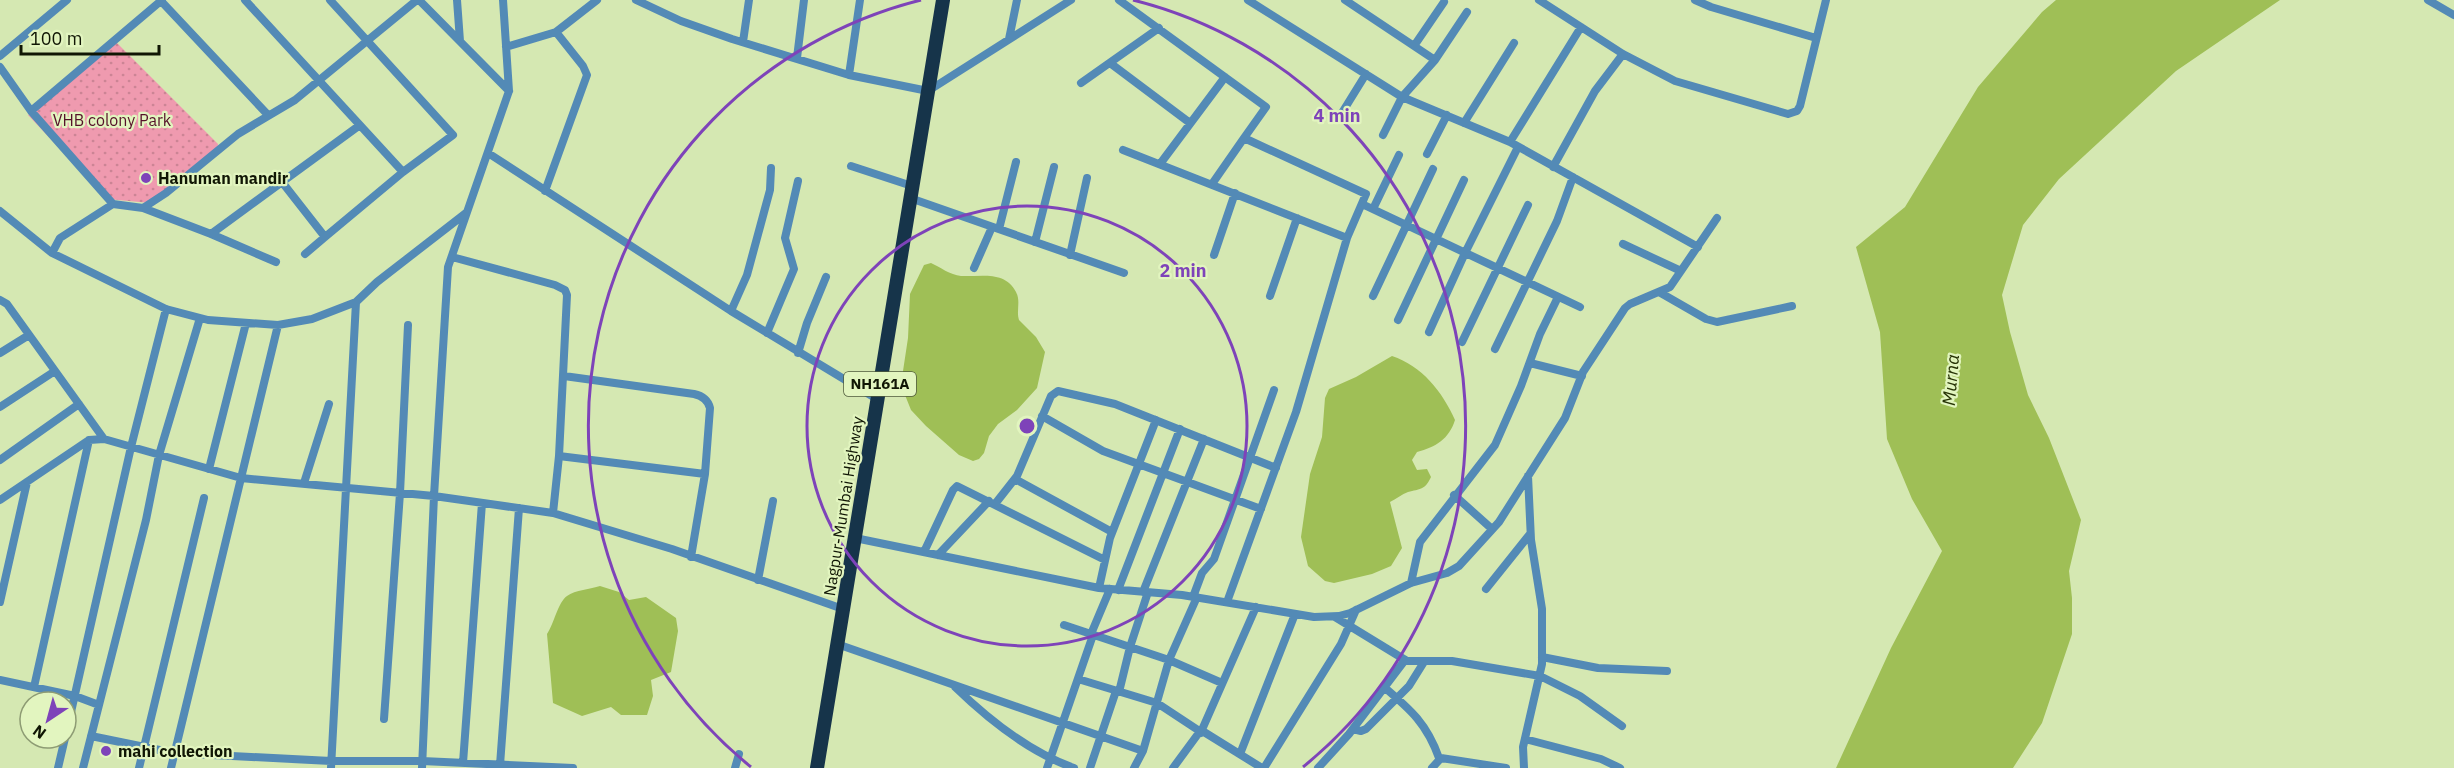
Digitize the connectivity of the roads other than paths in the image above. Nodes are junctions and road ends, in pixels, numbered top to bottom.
1 (67, 0) edge
2 (161, 0) edge
3 (245, 0) edge
4 (330, 0) edge
5 (418, 0) edge
6 (457, 0) edge
7 (503, 0) edge
8 (597, 0) edge
9 (636, 0) edge
10 (749, 0) edge
11 (804, 0) edge
12 (860, 0) edge
13 (943, 0) edge
14 (1017, 0) edge
15 (1071, 0) edge
16 (1119, 0) edge
17 (1248, 0) edge
18 (1345, 0) edge
19 (1539, 0) edge
20 (1695, 0) edge
21 (1826, 0) edge
22 (2428, 0) edge
23 (1444, 2) dead end
24 (1467, 12) dead end
25 (2454, 15) edge
26 (1581, 27) junction
27 (1159, 28) junction
28 (555, 32) junction
29 (1816, 38) junction
30 (1009, 39) junction
31 (460, 41) junction
32 (368, 42) junction
33 (743, 42) junction
34 (1514, 43) dead end
35 (1414, 46) junction
36 (506, 47) junction
37 (1623, 54) junction
38 (0, 56) edge
39 (797, 58) junction
40 (1435, 60) junction
41 (1110, 63) junction
42 (0, 67) edge
43 (1366, 74) junction
44 (849, 75) junction
45 (1225, 77) junction
46 (319, 80) junction
47 (1082, 83) dead end
48 (509, 91) junction
49 (928, 91) junction
50 (1402, 97) junction
51 (30, 111) junction
52 (268, 115) junction
53 (1447, 115) junction
54 (1340, 116) dead end
55 (1190, 123) junction
56 (1464, 123) junction
57 (360, 125) junction
58 (1383, 135) dead end
59 (1244, 138) junction
60 (1510, 142) junction
61 (1518, 147) junction
62 (1123, 150) dead end
63 (488, 153) junction
64 (1427, 154) dead end
65 (1399, 155) dead end
66 (1016, 162) dead end
67 (1160, 164) junction
68 (851, 166) dead end
69 (1054, 167) dead end
70 (1553, 167) junction
71 (771, 168) dead end
72 (1433, 169) dead end
73 (403, 172) junction
74 (1573, 177) junction
75 (1087, 178) dead end
76 (1464, 180) dead end
77 (798, 181) dead end
78 (282, 182) junction
79 (1212, 184) junction
80 (545, 190) junction
81 (911, 192) junction
82 (1235, 194) junction
83 (113, 204) junction
84 (1362, 204) junction
85 (1528, 205) dead end
86 (143, 208) junction
87 (1372, 209) junction
88 (0, 211) edge
89 (467, 212) junction
90 (1297, 218) junction
91 (1717, 218) dead end
92 (1406, 225) junction
93 (995, 228) junction
94 (211, 234) junction
95 (325, 237) junction
96 (1347, 238) junction
97 (1436, 239) junction
98 (1035, 242) junction
99 (1623, 244) dead end
100 (1698, 247) junction
101 (52, 252) junction
102 (1465, 253) junction
103 (305, 254) dead end
104 (1070, 255) junction
105 (1214, 255) dead end
106 (452, 257) junction
107 (276, 262) dead end
108 (1497, 267) junction
109 (974, 268) dead end
110 (1681, 271) junction
111 (1124, 273) dead end
112 (826, 277) dead end
113 (1527, 282) junction
114 (1659, 292) junction
115 (1270, 296) dead end
116 (1373, 296) dead end
117 (1558, 297) junction
118 (0, 300) edge
119 (356, 302) junction
120 (1792, 306) dead end
121 (1580, 307) dead end
122 (166, 309) junction
123 (731, 311) junction
124 (200, 318) junction
125 (1398, 320) dead end
126 (246, 323) junction
127 (278, 325) junction
128 (408, 325) dead end
129 (1430, 332) dead end
130 (767, 333) junction
131 (29, 334) junction
132 (1462, 342) dead end
133 (1495, 349) dead end
134 (0, 353) edge
135 (798, 353) junction
136 (1530, 363) junction
137 (55, 370) junction
138 (564, 376) junction
139 (1582, 376) junction
140 (1274, 390) dead end
141 (878, 399) junction
142 (79, 404) junction
143 (329, 404) dead end
144 (0, 407) edge
145 (1042, 416) junction
146 (1156, 420) junction
147 (1180, 429) junction
148 (1204, 438) junction
149 (104, 439) junction
150 (89, 440) junction
151 (131, 447) junction
152 (159, 455) junction
153 (559, 456) junction
154 (1250, 457) junction
155 (0, 460) edge
156 (1138, 464) junction
157 (1276, 468) junction
158 (209, 469) junction
159 (705, 474) junction
160 (1162, 474) junction
161 (1528, 476) junction
162 (241, 478) junction
163 (1015, 479) junction
164 (27, 482) junction
165 (304, 483) junction
166 (1186, 483) junction
167 (348, 487) junction
168 (400, 493) junction
169 (1454, 495) junction
170 (434, 496) junction
171 (204, 498) dead end
172 (0, 500) edge
173 (772, 501) dead end
174 (1234, 501) junction
175 (482, 503) junction
176 (992, 503) junction
177 (519, 508) junction
178 (1261, 509) junction
179 (553, 513) junction
180 (1492, 529) junction
181 (1112, 532) junction
182 (1530, 534) junction
183 (855, 538) junction
184 (924, 552) junction
185 (938, 555) junction
186 (691, 557) junction
187 (1105, 560) junction
188 (758, 580) junction
189 (1411, 583) junction
190 (1099, 588) junction
191 (1486, 589) dead end
192 (1114, 590) junction
193 (1146, 592) junction
194 (1195, 597) junction
195 (0, 602) edge
196 (1227, 602) junction
197 (1256, 607) junction
198 (843, 609) junction
199 (1356, 610) junction
200 (1295, 614) junction
201 (1335, 616) junction
202 (1065, 625) dead end
203 (1349, 626) junction
204 (1092, 634) junction
205 (837, 644) junction
206 (1130, 647) junction
207 (1542, 657) junction
208 (1169, 660) junction
209 (1405, 660) junction
210 (1424, 662) junction
211 (1667, 671) dead end
212 (1540, 676) junction
213 (1078, 679) junction
214 (0, 680) edge
215 (1222, 683) junction
216 (952, 684) junction
217 (34, 687) junction
218 (1384, 687) junction
219 (48, 690) edge
220 (76, 690) edge
221 (1117, 691) junction
222 (78, 697) edge
223 (1397, 698) junction
224 (1157, 703) junction
225 (99, 705) junction
226 (384, 719) dead end
227 (1064, 723) junction
228 (1622, 726) dead end
229 (1353, 729) junction
230 (1201, 732) junction
231 (91, 736) junction
232 (1102, 736) junction
233 (1525, 739) junction
234 (144, 747) junction
235 (62, 750) edge
236 (1143, 751) junction
237 (174, 753) junction
238 (739, 754) dead end
239 (1240, 754) junction
240 (1439, 758) junction
241 (1050, 759) junction
242 (463, 763) junction
243 (331, 764) edge
244 (422, 765) edge
245 (500, 765) junction
246 (528, 767) edge
247 (58, 768) edge
248 (83, 768) edge
249 (139, 768) edge
250 (171, 768) edge
251 (573, 768) edge
252 (735, 768) edge
253 (817, 768) edge
254 (1047, 768) edge
255 (1074, 768) edge
256 (1090, 768) edge
257 (1134, 768) edge
258 (1173, 768) edge
259 (1263, 768) edge
260 (1318, 768) edge
261 (1432, 768) edge
262 (1506, 768) edge
263 (1524, 768) edge
264 (1620, 768) edge

1 - 38 street
2 - 51 street
2 - 52 street
3 - 46 street
4 - 32 street
5 - 31 street
5 - 32 street
6 - 31 street
7 - 36 street
8 - 28 street
9 - 33 street
10 - 33 street
11 - 39 street
12 - 44 street
13 - 49 highway, Nagpur-Mumbai Highway / NH161A
14 - 30 street
15 - 30 street
16 - 27 street
17 - 43 street
18 - 35 street
19 - 26 street
20 - 29 street
21 - 29 street
22 - 25 street
23 - 35 street
24 - 40 street
26 - 37 street
26 - 60 street
27 - 41 street
27 - 45 street
28 - 36 street
28 - 80 street
29 - 37 street
30 - 49 street
31 - 48 street
32 - 46 street
32 - 73 street
33 - 39 street
34 - 56 street
35 - 40 street
36 - 48 street
37 - 70 street
39 - 44 street
40 - 50 street
41 - 47 street
41 - 55 street
42 - 51 street
43 - 50 street
43 - 54 street
44 - 49 street
45 - 55 street
45 - 59 street
46 - 52 street
46 - 57 street
48 - 63 street
49 - 81 highway, Nagpur-Mumbai Highway / NH161A
50 - 53 street
50 - 58 street
51 - 83 street
52 - 86 street
53 - 56 street
53 - 64 street
55 - 67 street
56 - 60 street
57 - 73 street
57 - 78 street
59 - 79 street
59 - 84 street
60 - 61 street
61 - 70 street
61 - 102 street
62 - 67 street
63 - 80 street
63 - 89 street
65 - 87 street
66 - 93 street
67 - 79 street
68 - 81 street
69 - 98 street
70 - 74 street
71 - 123 street
72 - 92 street
73 - 95 street
74 - 100 street
74 - 113 street
75 - 104 street
76 - 97 street
77 - 130 street
78 - 94 street
78 - 95 street
79 - 82 street
80 - 123 street
81 - 93 street
81 - 141 highway, Nagpur-Mumbai Highway / NH161A
82 - 90 street
82 - 105 street
83 - 86 street
83 - 101 street
84 - 87 street
84 - 96 street
85 - 108 street
86 - 94 street
87 - 92 street
88 - 101 street
89 - 106 street
89 - 119 street
90 - 96 street
90 - 115 street
91 - 100 street
92 - 97 street
92 - 116 street
93 - 98 street
93 - 109 street
94 - 107 street
95 - 103 street
96 - 157 street
97 - 102 street
97 - 125 street
98 - 104 street
99 - 110 street
100 - 110 street
101 - 122 street
102 - 108 street
102 - 129 street
104 - 111 street
106 - 138 street
106 - 170 street
108 - 113 street
108 - 132 street
110 - 114 street
112 - 135 street
113 - 117 street
113 - 133 street
114 - 120 street
114 - 139 street
117 - 121 street
117 - 136 street
118 - 131 street
119 - 127 street
119 - 167 street
122 - 124 street
122 - 151 street
123 - 130 street
124 - 126 street
124 - 152 street
126 - 127 street
126 - 158 street
127 - 162 street
128 - 168 street
130 - 135 street
131 - 134 street
131 - 137 street
135 - 141 street
136 - 139 street
136 - 169 street
137 - 142 street
137 - 144 street
138 - 153 street
138 - 159 street
139 - 161 street
140 - 154 street
141 - 183 highway, Nagpur-Mumbai Highway / NH161A
142 - 149 street
142 - 155 street
143 - 165 street
145 - 146 street
145 - 156 street
145 - 163 street
146 - 147 street
146 - 156 street
147 - 148 street
147 - 160 street
148 - 154 street
148 - 166 street
149 - 150 street
149 - 151 street
150 - 164 street
150 - 217 street
151 - 152 street
151 - 220 street
152 - 158 street
152 - 225 street
153 - 159 street
153 - 179 street
154 - 157 street
154 - 174 street
156 - 160 street
156 - 181 street
157 - 178 street
158 - 162 street
159 - 186 street
160 - 166 street
160 - 192 street
161 - 180 street
161 - 182 street
162 - 165 street
162 - 237 street
163 - 176 street
163 - 181 street
164 - 172 street
164 - 195 street
165 - 167 street
166 - 174 street
166 - 193 street
167 - 168 street
167 - 243 street
168 - 170 street
168 - 226 street
169 - 180 street
169 - 189 street
170 - 175 street
170 - 244 street
171 - 234 street
173 - 188 street
174 - 178 street
174 - 194 street
175 - 177 street
175 - 242 street
176 - 184 street
176 - 185 street
176 - 187 street
177 - 179 street
177 - 245 street
178 - 196 street
179 - 186 street
180 - 189 street
181 - 187 street
182 - 191 street
182 - 207 street
183 - 184 street
183 - 198 highway, Nagpur-Mumbai Highway / NH161A
184 - 185 street
185 - 190 street
186 - 188 street
187 - 190 street
188 - 198 street
189 - 199 street
190 - 192 street
192 - 193 street
192 - 204 street
193 - 194 street
193 - 206 street
194 - 196 street
194 - 208 street
196 - 197 street
197 - 200 street
197 - 215 street
198 - 205 highway, Nagpur-Mumbai Highway / NH161A
199 - 201 street
199 - 203 street
200 - 201 street
200 - 239 street
201 - 203 street
202 - 204 street
203 - 209 street
203 - 259 street
204 - 206 street
204 - 213 street
205 - 216 street
205 - 253 highway, Nagpur-Mumbai Highway / NH161A
206 - 208 street
206 - 221 street
207 - 211 street
207 - 212 street
208 - 215 street
208 - 224 street
209 - 210 street
209 - 218 street
210 - 212 street
210 - 223 street
212 - 228 street
212 - 233 street
213 - 221 street
213 - 227 street
214 - 217 street
215 - 230 street
216 - 227 street
216 - 241 street
217 - 219 street
218 - 223 street
218 - 229 street
221 - 224 street
221 - 232 street
222 - 225 street
223 - 229 street
223 - 240 street
224 - 230 street
224 - 236 street
225 - 231 street
227 - 232 street
227 - 241 street
229 - 260 street
230 - 239 street
230 - 258 street
231 - 234 street
231 - 248 street
232 - 236 street
232 - 256 street
233 - 263 street
233 - 264 street
234 - 237 street
234 - 249 street
235 - 247 street
236 - 257 street
237 - 243 street
237 - 250 street
238 - 252 street
239 - 259 street
240 - 261 street
240 - 262 street
241 - 254 street
241 - 255 street
242 - 244 street
242 - 245 street
243 - 244 street
245 - 246 street
246 - 251 street

